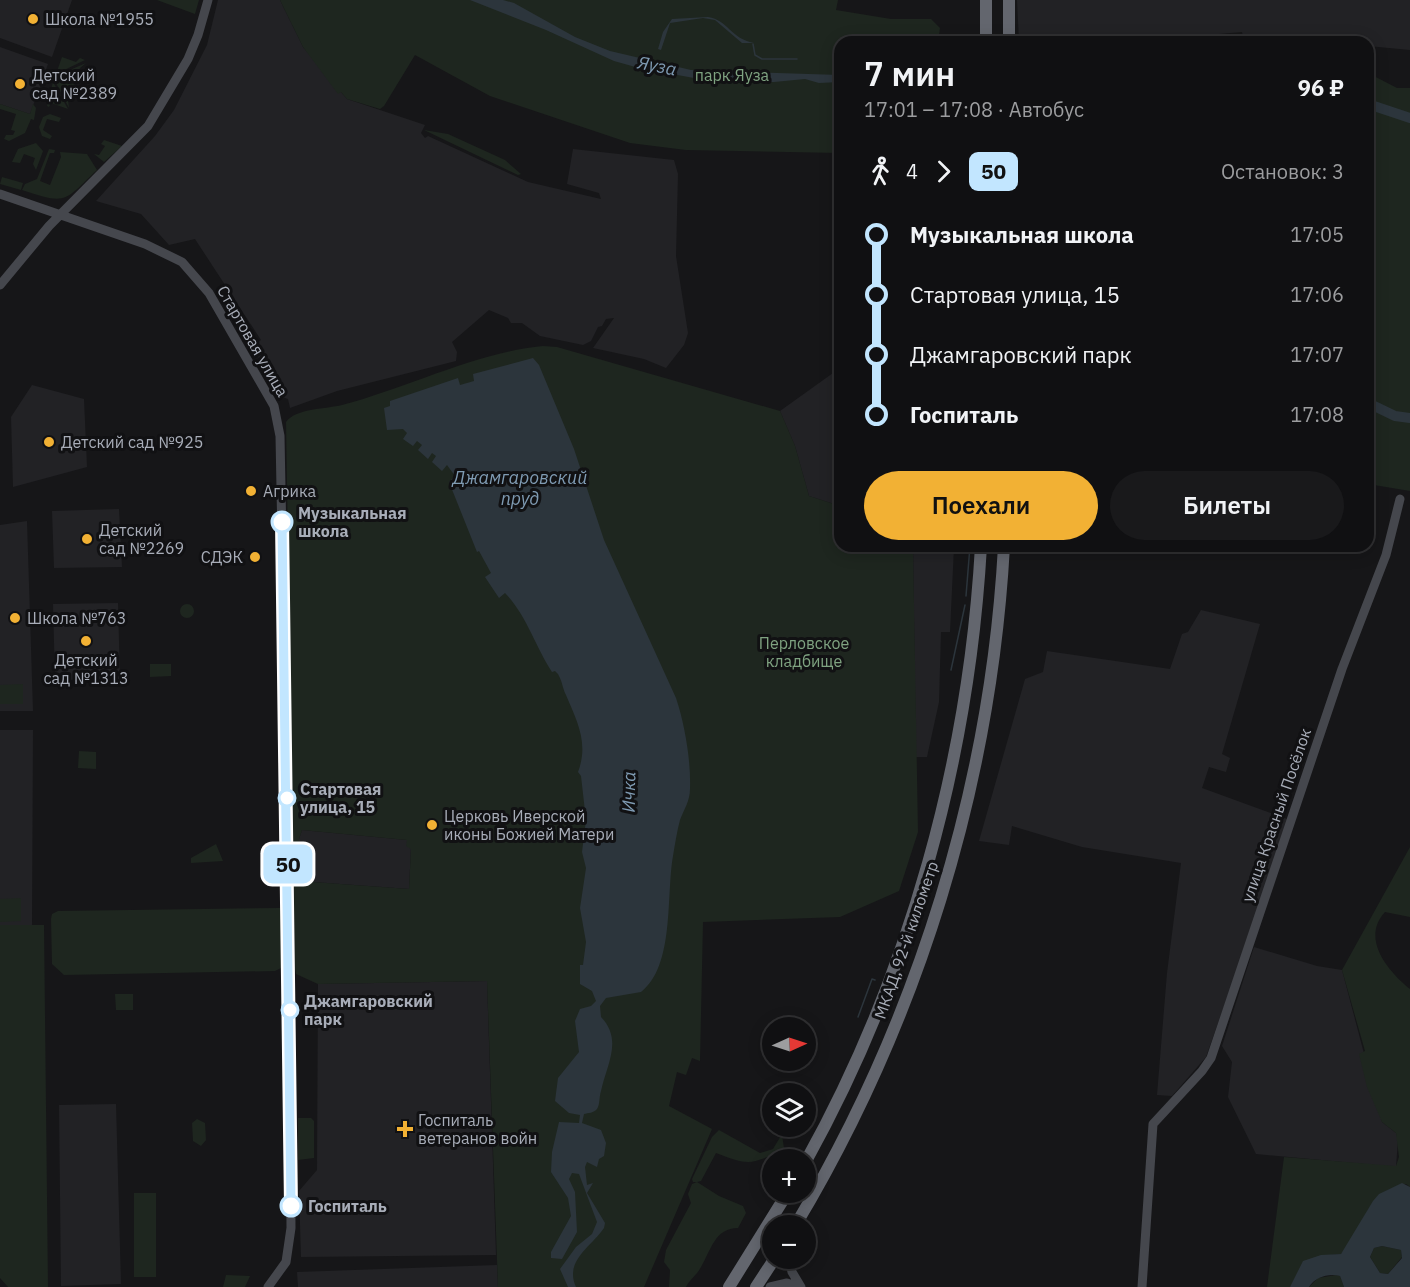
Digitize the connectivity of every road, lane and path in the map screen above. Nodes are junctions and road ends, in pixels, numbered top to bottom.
1 (208, 0) edge
2 (986, 0) edge
3 (1009, 0) edge
4 (986, 36) edge
5 (1009, 36) edge
6 (0, 194) edge
7 (61, 214) junction
8 (0, 285) edge
9 (1400, 499) dead end
10 (980, 552) edge
11 (1003, 552) edge
12 (812, 1149) edge
13 (781, 1203) edge
14 (801, 1215) edge
15 (791, 1269) edge
16 (767, 1281) edge
17 (268, 1287) edge
18 (729, 1287) edge
19 (756, 1287) edge
20 (801, 1287) edge
21 (1142, 1287) edge

1 - 7 street
2 - 4 highway
3 - 5 highway
6 - 7 street, Стартовая улица
7 - 8 street
7 - 17 street, Стартовая улица
9 - 21 street, улица Красный Посёлок
10 - 12 highway, МКАД, 92-й километр
11 - 14 highway, МКАД, 92-й километр
13 - 18 highway
15 - 20 street
16 - 19 highway
16 - 20 street

